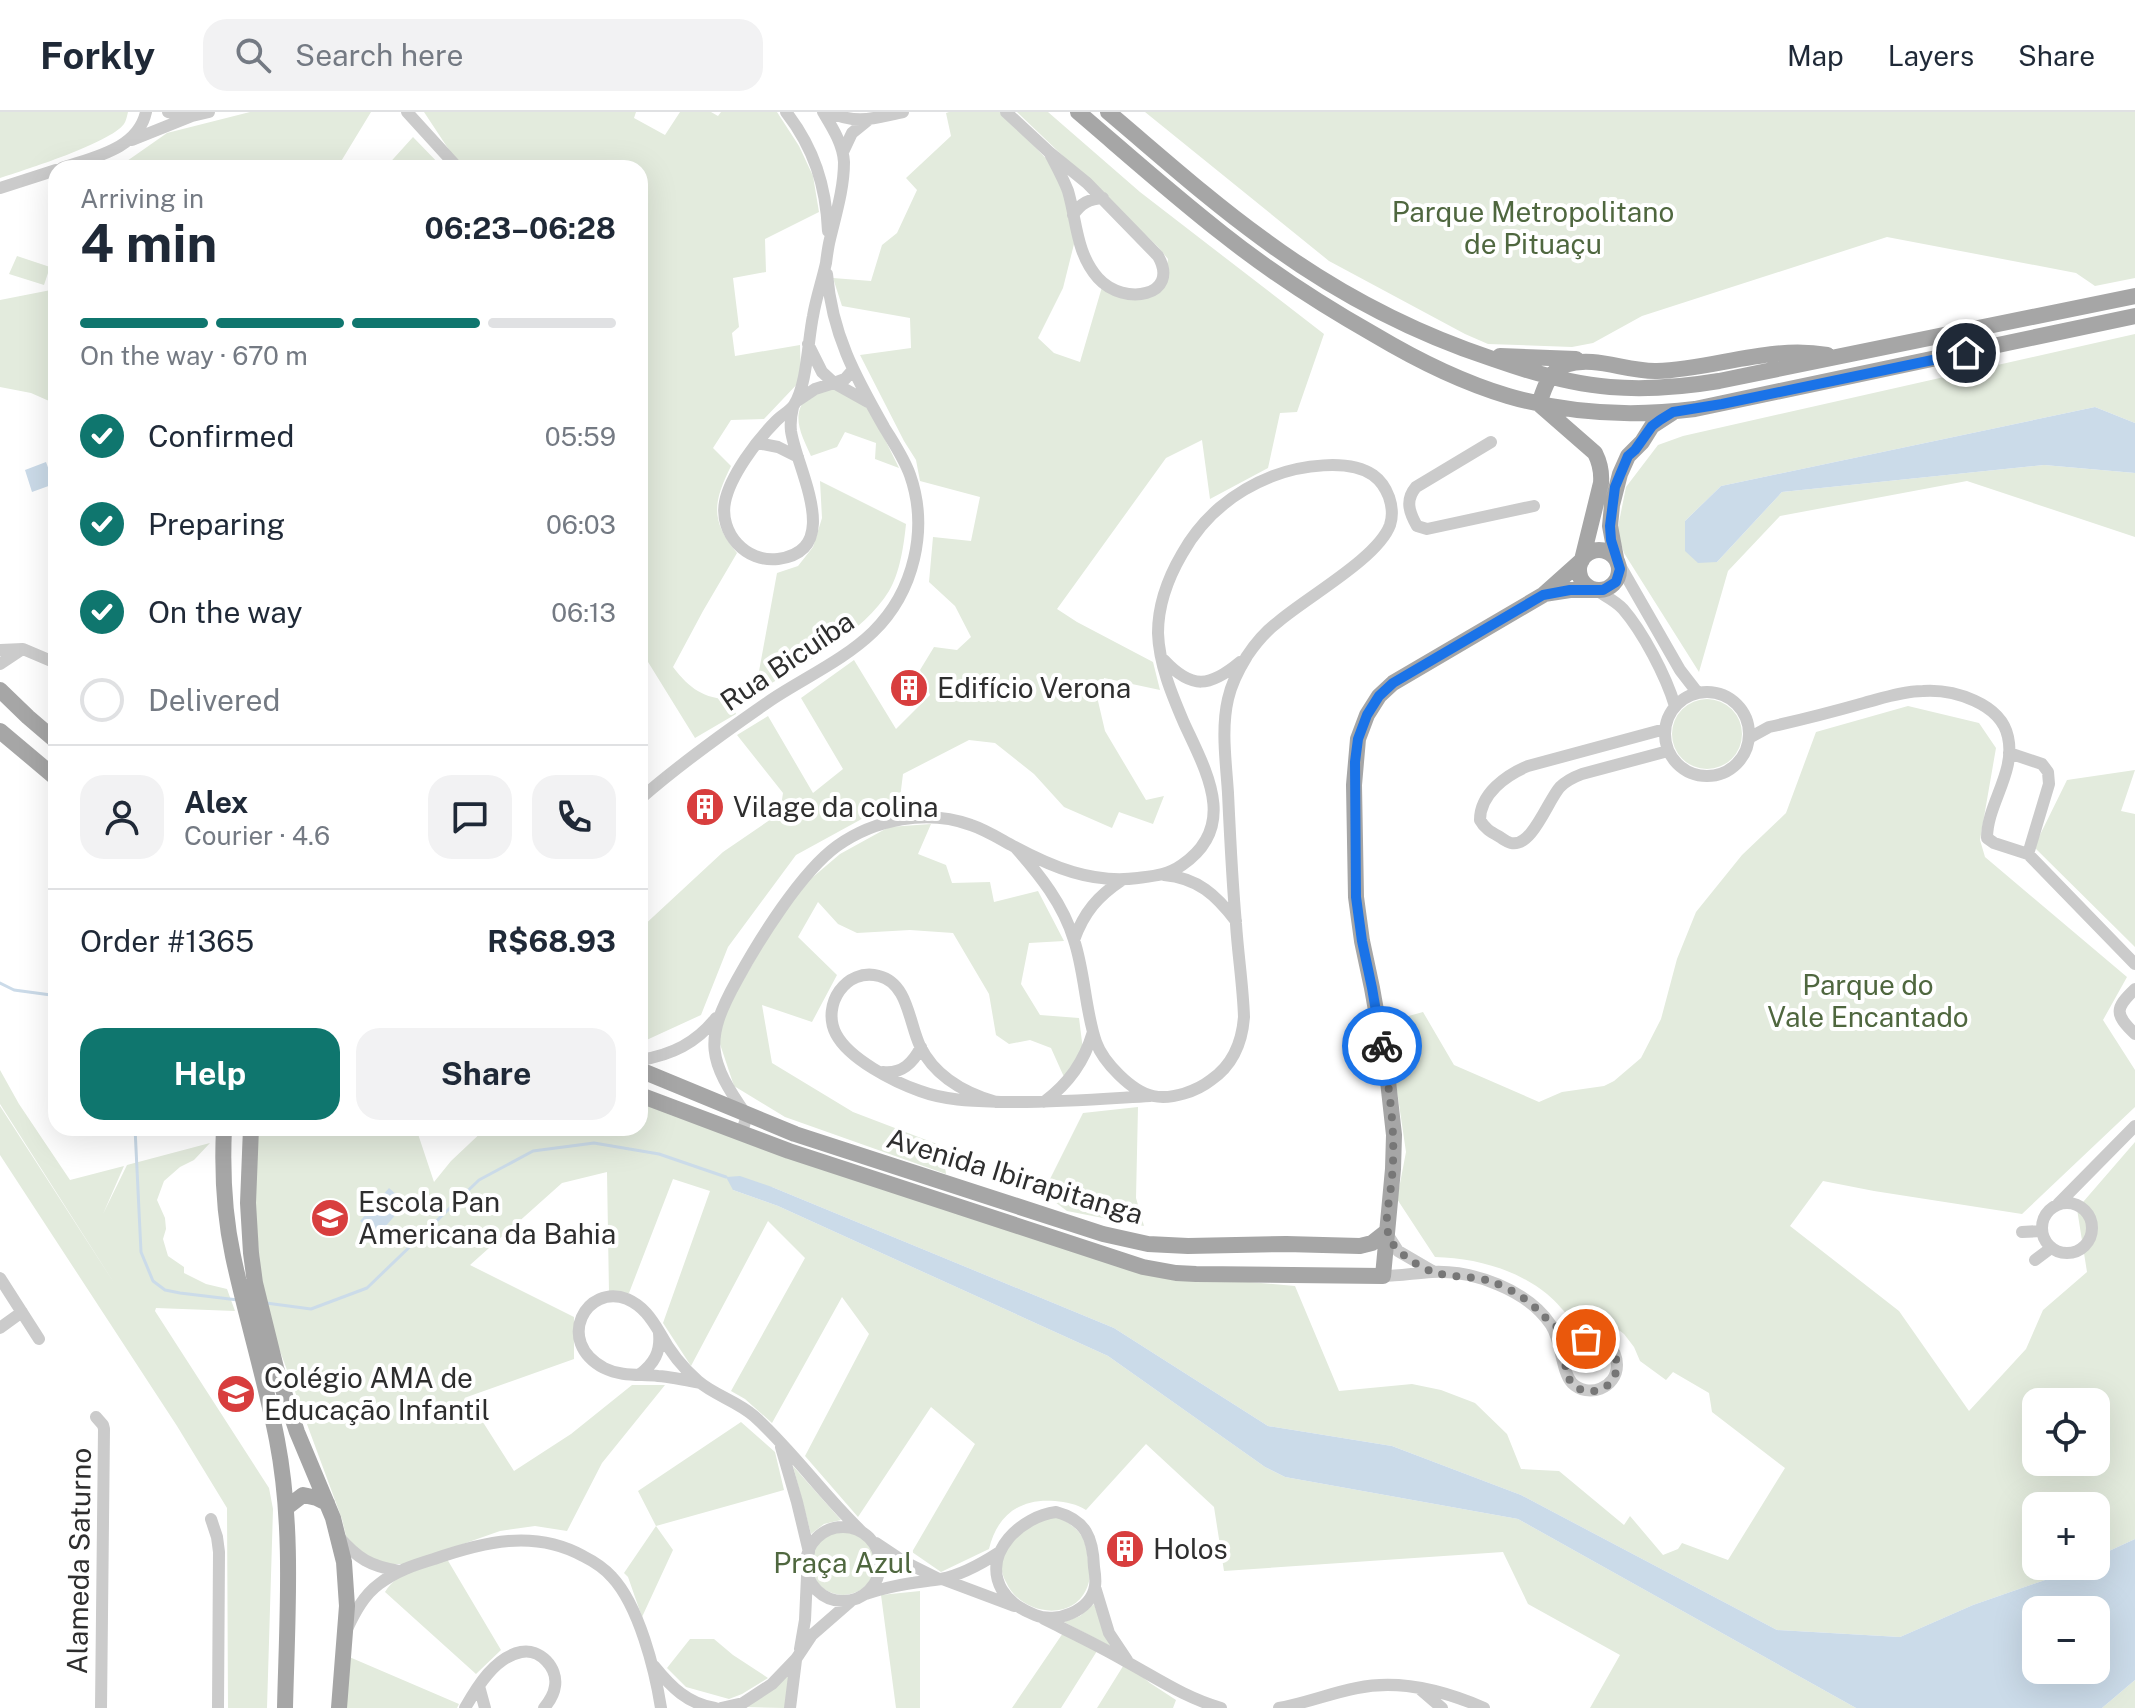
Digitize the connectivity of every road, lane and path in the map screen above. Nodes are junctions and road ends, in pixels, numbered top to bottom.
1 (146, 112) edge
2 (168, 112) edge
3 (209, 112) edge
4 (407, 112) edge
5 (416, 112) edge
6 (786, 112) edge
7 (826, 112) edge
8 (903, 112) edge
9 (1006, 112) edge
10 (1078, 112) edge
11 (1108, 112) edge
12 (192, 116) junction
13 (868, 120) junction
14 (420, 128) junction
15 (129, 141) junction
16 (843, 152) junction
17 (1049, 152) junction
18 (82, 160) edge
19 (450, 160) edge
20 (844, 169) junction
21 (48, 173) edge
22 (821, 178) junction
23 (0, 188) edge
24 (1103, 198) junction
25 (1073, 215) junction
26 (829, 242) junction
27 (826, 263) junction
28 (2135, 296) edge
29 (2135, 316) edge
30 (837, 330) junction
31 (809, 338) junction
32 (1482, 356) junction
33 (1839, 357) junction
34 (1590, 361) junction
35 (852, 371) junction
36 (1550, 376) junction
37 (834, 383) junction
38 (871, 403) junction
39 (794, 404) junction
40 (1539, 404) junction
41 (1673, 412) junction
42 (1491, 442) dead end
43 (757, 443) junction
44 (1595, 453) junction
45 (1628, 456) junction
46 (798, 457) junction
47 (1534, 506) dead end
48 (1409, 509) junction
49 (1392, 511) junction
50 (1617, 560) junction
51 (1581, 561) junction
52 (1595, 590) junction
53 (1543, 595) junction
54 (23, 649) junction
55 (0, 650) edge
56 (1246, 657) junction
57 (1162, 659) junction
58 (48, 660) edge
59 (0, 664) edge
60 (0, 690) edge
61 (1697, 692) junction
62 (1675, 706) junction
63 (1742, 709) junction
64 (1769, 727) junction
65 (1665, 729) junction
66 (0, 731) edge
67 (48, 734) edge
68 (1749, 738) junction
69 (1668, 751) junction
70 (2009, 753) junction
71 (48, 771) edge
72 (648, 792) edge
73 (1015, 847) junction
74 (2028, 854) junction
75 (1162, 875) junction
76 (1122, 880) junction
77 (1236, 921) junction
78 (1074, 940) junction
79 (2133, 960) edge
80 (2134, 990) edge
81 (718, 1016) junction
82 (1093, 1032) junction
83 (2135, 1034) edge
84 (921, 1047) junction
85 (648, 1058) edge
86 (880, 1072) junction
87 (648, 1073) edge
88 (1152, 1096) junction
89 (648, 1098) edge
90 (996, 1102) junction
91 (1044, 1102) junction
92 (747, 1116) junction
93 (2135, 1126) edge
94 (741, 1134) junction
95 (224, 1136) edge
96 (251, 1136) edge
97 (2058, 1204) junction
98 (2041, 1231) junction
99 (1386, 1232) junction
100 (2022, 1232) dead end
101 (1286, 1244) junction
102 (1316, 1245) junction
103 (2051, 1248) junction
104 (2035, 1260) dead end
105 (1434, 1272) junction
106 (1287, 1275) junction
107 (1315, 1275) junction
108 (1383, 1276) junction
109 (0, 1278) edge
110 (248, 1284) junction
111 (22, 1312) junction
112 (1550, 1323) junction
113 (0, 1328) edge
114 (659, 1333) junction
115 (259, 1334) junction
116 (39, 1339) dead end
117 (1594, 1339) junction
118 (1565, 1369) junction
119 (639, 1375) junction
120 (700, 1383) junction
121 (96, 1417) dead end
122 (780, 1444) junction
123 (327, 1503) junction
124 (286, 1508) junction
125 (211, 1519) dead end
126 (862, 1532) junction
127 (338, 1536) junction
128 (873, 1542) junction
129 (809, 1552) junction
130 (998, 1553) junction
131 (399, 1571) junction
132 (807, 1572) junction
133 (940, 1579) junction
134 (1095, 1587) junction
135 (858, 1597) junction
136 (1019, 1608) junction
137 (1041, 1618) junction
138 (346, 1632) junction
139 (798, 1656) junction
140 (1129, 1662) junction
141 (652, 1664) junction
142 (479, 1686) junction
143 (1419, 1688) junction
144 (101, 1708) edge
145 (218, 1708) edge
146 (285, 1708) edge
147 (339, 1708) edge
148 (465, 1708) edge
149 (485, 1708) edge
150 (544, 1708) edge
151 (661, 1708) edge
152 (718, 1708) edge
153 (731, 1708) edge
154 (790, 1708) edge
155 (1221, 1708) edge
156 (1279, 1708) edge
157 (1442, 1708) edge
158 (1484, 1708) edge

1 - 15 street
2 - 12 street
3 - 12 street
4 - 14 street
5 - 14 street
6 - 22 street, Rua Bicuíba
7 - 13 street
7 - 16 street, Rua Bicuíba
8 - 13 street
9 - 17 street
10 - 40 main road
11 - 32 main road
12 - 15 street
13 - 16 street
14 - 19 street
15 - 18 street
16 - 20 street, Rua Bicuíba
17 - 24 street
17 - 25 street
20 - 22 street
20 - 26 street, Rua Bicuíba
21 - 23 street
22 - 26 street, Rua Bicuíba
24 - 25 street
24 - 25 street
26 - 27 street, Rua Bicuíba
27 - 30 street, Rua Bicuíba
27 - 31 street, Rua Bicuíba
28 - 33 main road
29 - 41 main road
30 - 31 street
30 - 35 street, Rua Bicuíba
31 - 37 street
31 - 39 street, Rua Bicuíba
32 - 34 main road
32 - 36 main road
33 - 34 main road
33 - 36 main road
34 - 36 main road
35 - 37 street
35 - 38 street, Rua Bicuíba
36 - 40 main road
37 - 38 street
37 - 39 street
38 - 72 street, Rua Bicuíba
39 - 43 street
39 - 46 street
40 - 41 main road
40 - 44 main road
41 - 45 main road
42 - 48 street
43 - 46 street
43 - 46 street
44 - 45 main road
44 - 51 main road
45 - 50 main road
47 - 48 street
48 - 49 street
49 - 56 street
49 - 57 street
50 - 51 main road
50 - 52 main road
50 - 61 street
51 - 52 main road
51 - 53 main road
52 - 53 main road
52 - 62 street
53 - 99 main road
54 - 55 street
54 - 58 street
54 - 59 street
56 - 57 street
56 - 77 street
57 - 75 street
60 - 67 main road
61 - 62 street
61 - 63 street
62 - 65 street
63 - 64 street
63 - 68 street
64 - 68 street
64 - 70 street
65 - 69 street
65 - 69 street
66 - 71 main road
68 - 69 street
70 - 74 street
70 - 74 street
73 - 76 street
73 - 78 street
73 - 81 street
74 - 79 street
75 - 76 street
75 - 77 street
76 - 78 street
77 - 88 street
78 - 82 street
80 - 83 street
81 - 85 street
81 - 92 street
82 - 88 street
82 - 91 street
84 - 86 street
84 - 86 street
84 - 90 street
86 - 90 street
87 - 92 main road, Avenida Ibirapitanga
88 - 91 street
89 - 94 main road, Avenida Ibirapitanga
90 - 91 street
92 - 94 street
92 - 101 main road, Avenida Ibirapitanga
93 - 97 street
94 - 106 main road, Avenida Ibirapitanga
95 - 110 main road
96 - 110 main road
97 - 98 street
97 - 103 street
98 - 100 street
98 - 103 street
99 - 102 main road, Avenida Ibirapitanga
99 - 105 street, Avenida Ibirapitanga
99 - 108 main road
101 - 102 main road, Avenida Ibirapitanga
101 - 106 main road
102 - 107 main road
103 - 104 street
105 - 108 street, Avenida Ibirapitanga
105 - 112 street, Avenida Ibirapitanga
106 - 107 main road, Avenida Ibirapitanga
107 - 108 main road, Avenida Ibirapitanga
109 - 111 street
110 - 115 main road
111 - 113 street
111 - 116 street
112 - 117 street, Avenida Ibirapitanga
112 - 118 street
114 - 119 street
114 - 119 street
114 - 120 street
115 - 123 main road
115 - 124 main road
117 - 118 street
117 - 118 street
119 - 120 street
120 - 122 street
121 - 144 street, Alameda Saturno
122 - 126 street
122 - 129 street
123 - 124 main road
123 - 127 main road
124 - 146 main road
125 - 145 street
126 - 128 street
126 - 129 street
127 - 131 street
127 - 138 main road
128 - 133 street
128 - 135 street
129 - 132 street
130 - 133 street
130 - 134 street
130 - 136 street
131 - 138 street
131 - 141 street
132 - 135 street
132 - 139 street
133 - 135 street
133 - 136 street
134 - 137 street
134 - 140 street
135 - 139 street
136 - 137 street
137 - 140 street
138 - 147 main road
139 - 153 street
139 - 154 street
140 - 155 street
141 - 151 street
141 - 152 street
142 - 148 street
142 - 149 street
142 - 150 street
143 - 156 street
143 - 157 street
143 - 158 street
152 - 153 street

